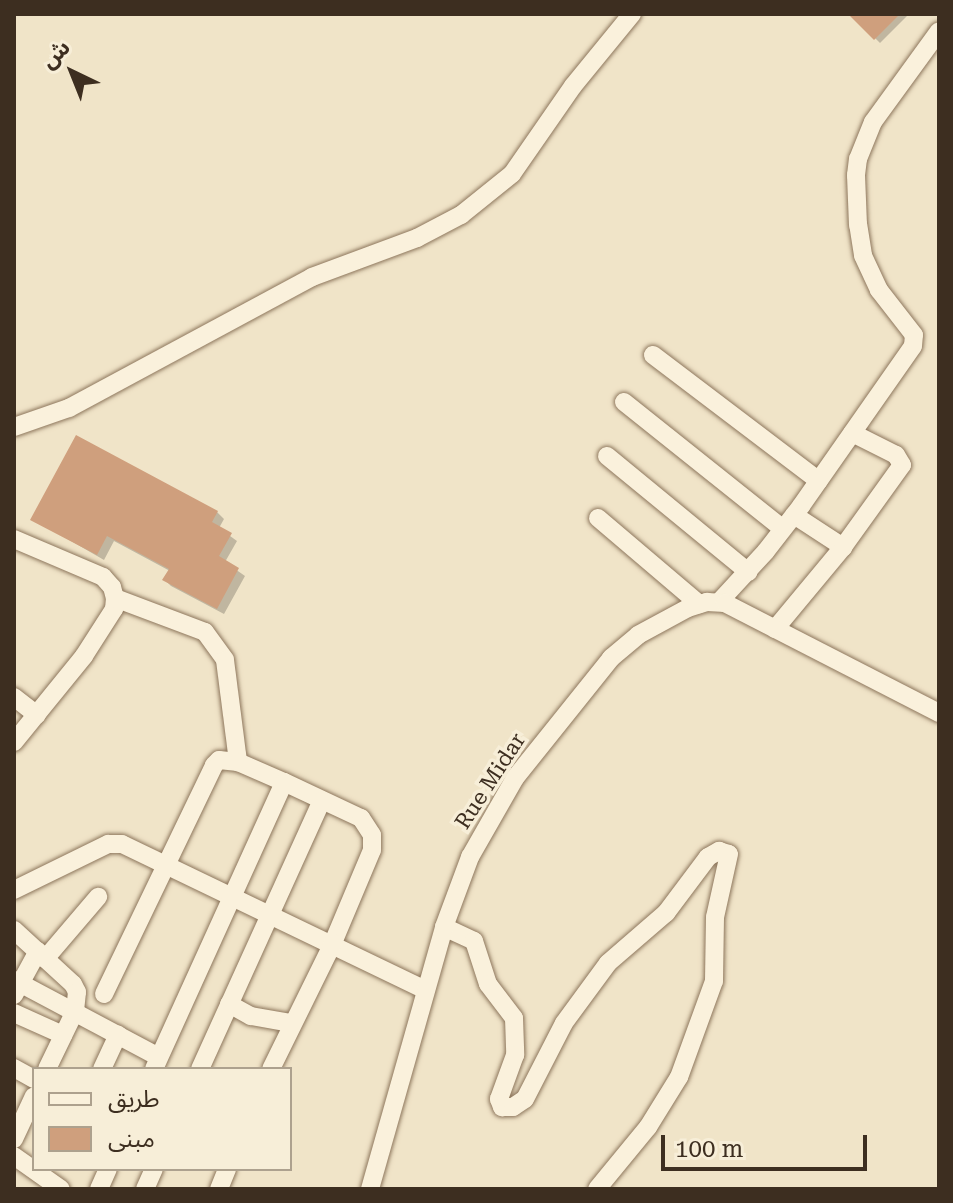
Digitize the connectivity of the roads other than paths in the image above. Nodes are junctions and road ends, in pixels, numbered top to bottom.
1 (632, 14) edge
2 (939, 31) edge
3 (653, 355) dead end
4 (624, 402) dead end
5 (14, 427) edge
6 (852, 433) junction
7 (607, 456) dead end
8 (819, 481) junction
9 (598, 518) dead end
10 (789, 522) junction
11 (14, 539) edge
12 (843, 547) junction
13 (748, 572) junction
14 (115, 598) junction
15 (719, 602) junction
16 (699, 604) junction
17 (775, 629) junction
18 (14, 697) edge
19 (939, 713) edge
20 (37, 715) junction
21 (14, 742) edge
22 (238, 762) junction
23 (284, 782) junction
24 (322, 800) junction
25 (167, 864) junction
26 (14, 890) edge
27 (98, 897) dead end
28 (233, 899) junction
29 (270, 917) junction
30 (444, 927) junction
31 (14, 930) edge
32 (333, 943) junction
33 (42, 955) junction
34 (16, 986) edge
35 (426, 990) junction
36 (104, 994) dead end
37 (229, 1004) junction
38 (75, 1011) junction
39 (14, 1013) edge
40 (291, 1023) junction
41 (63, 1035) junction
42 (118, 1035) junction
43 (157, 1063) edge
44 (48, 1067) edge
45 (103, 1067) edge
46 (201, 1067) edge
47 (272, 1067) edge
48 (14, 1068) edge
49 (32, 1078) edge
50 (32, 1100) edge
51 (16, 1130) edge
52 (14, 1156) edge
53 (32, 1166) edge
54 (370, 1189) edge
55 (597, 1189) edge

1 - 5 street
2 - 6 street
3 - 8 street
4 - 10 street
6 - 8 street
6 - 12 street
7 - 13 street
8 - 10 street
9 - 16 street
10 - 12 street
10 - 13 street
11 - 14 street
12 - 17 street
13 - 15 street
14 - 20 street
14 - 22 street
15 - 16 street, Rue Midar
15 - 17 street
16 - 30 street, Rue Midar
17 - 19 street
18 - 20 street
20 - 21 street
22 - 23 street
22 - 25 street
23 - 24 street
23 - 28 street
24 - 29 street
24 - 32 street
25 - 26 street
25 - 28 street
25 - 36 street
27 - 33 street
28 - 29 street
28 - 43 street
29 - 32 street
29 - 37 street
30 - 35 street, Rue Midar
30 - 55 street
31 - 33 street
32 - 35 street
32 - 40 street
33 - 34 street
33 - 38 street
34 - 38 street
35 - 54 street, Rue Midar
37 - 40 street
37 - 46 street
38 - 41 street
38 - 42 street
39 - 41 street
40 - 47 street
41 - 44 street
42 - 43 street
42 - 45 street
48 - 49 street
50 - 51 street
52 - 53 street

